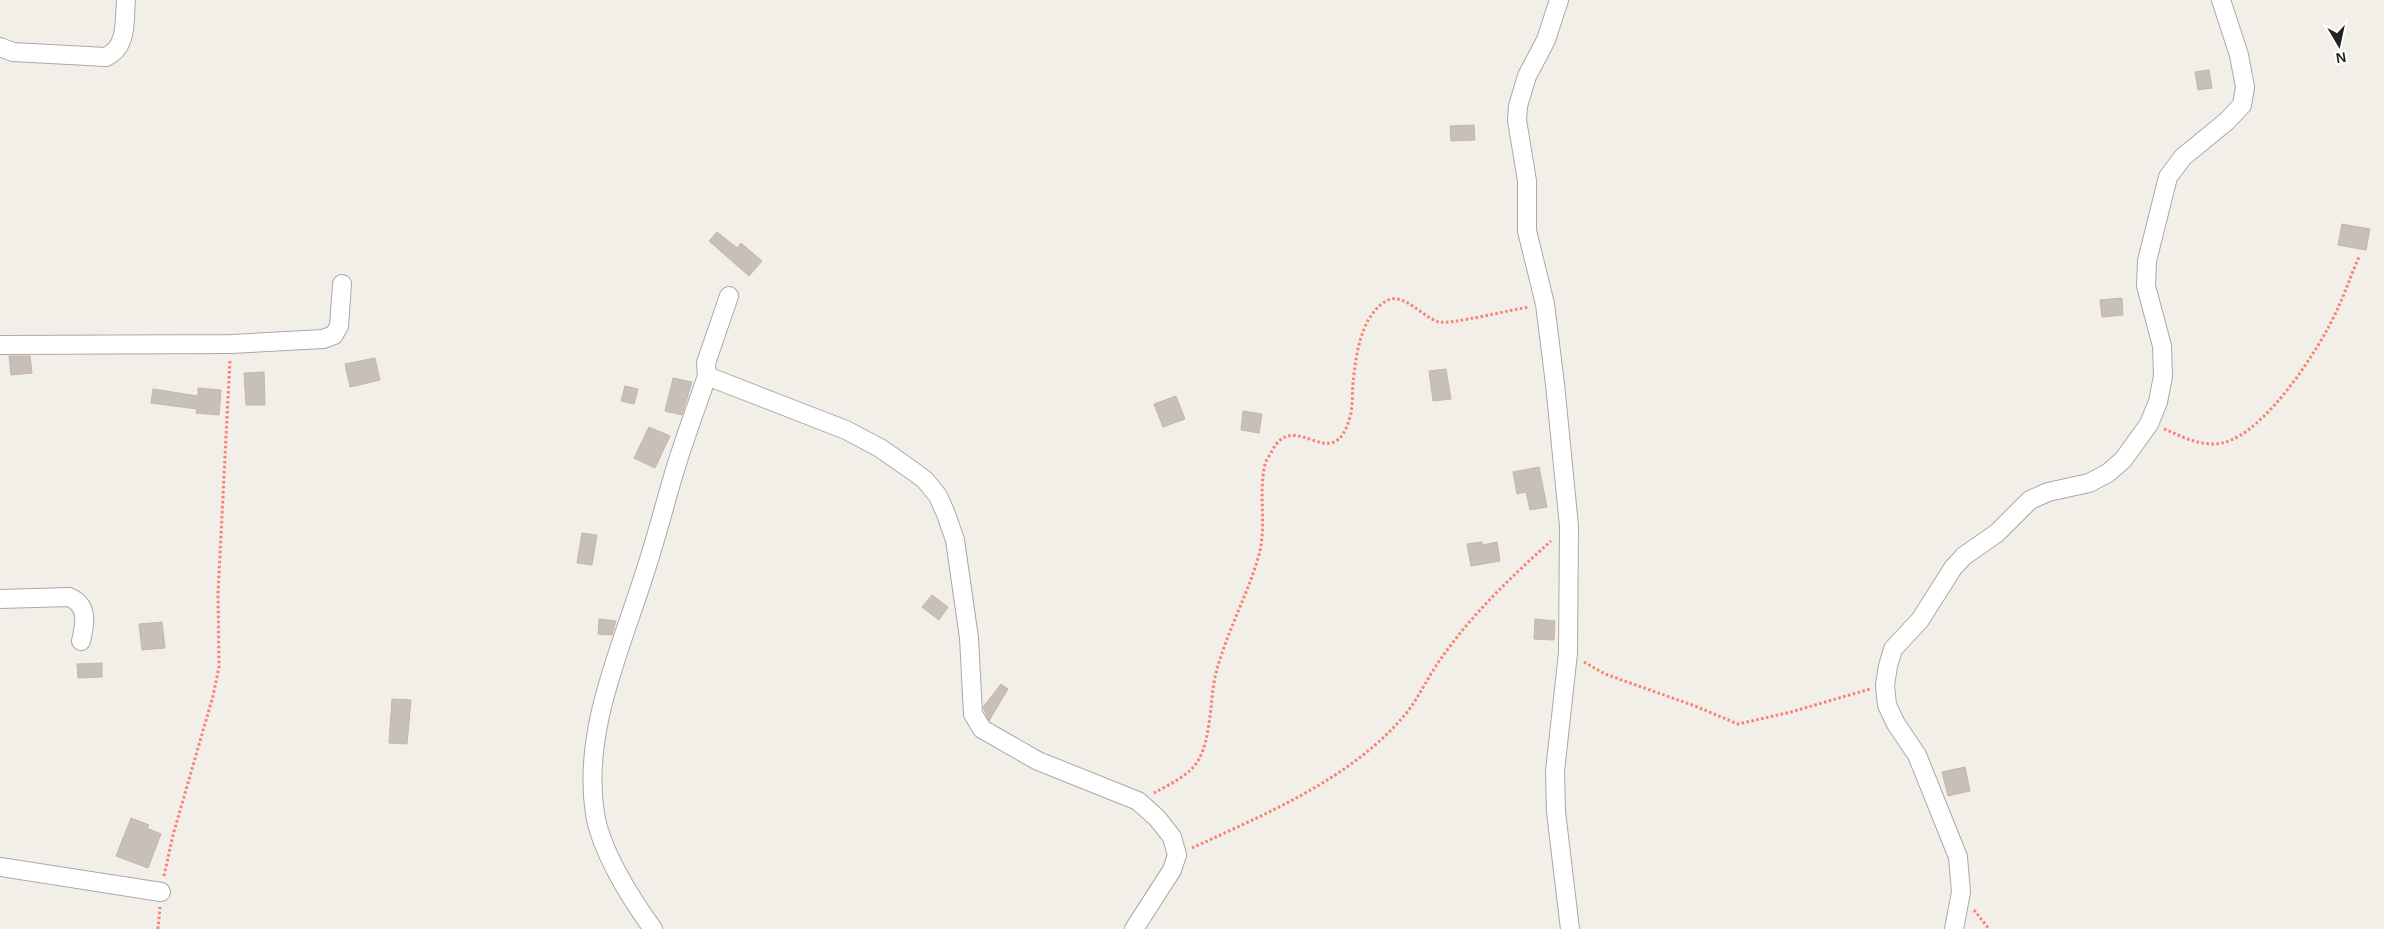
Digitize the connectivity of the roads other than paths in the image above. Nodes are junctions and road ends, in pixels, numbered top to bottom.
1 (126, 0) edge
2 (1559, 0) edge
3 (2221, 0) edge
4 (0, 47) edge
5 (342, 284) dead end
6 (729, 296) dead end
7 (0, 345) edge
8 (707, 376) junction
9 (0, 599) edge
10 (81, 641) dead end
11 (0, 867) edge
12 (161, 892) road end
13 (1145, 913) junction
14 (653, 929) edge
15 (1134, 929) edge
16 (1154, 929) edge
17 (1570, 929) edge
18 (1954, 929) edge

1 - 4 street
2 - 17 street
3 - 18 street
5 - 7 street
6 - 8 street
8 - 13 street
8 - 14 street
9 - 10 street
11 - 12 street
13 - 15 street
13 - 16 street

